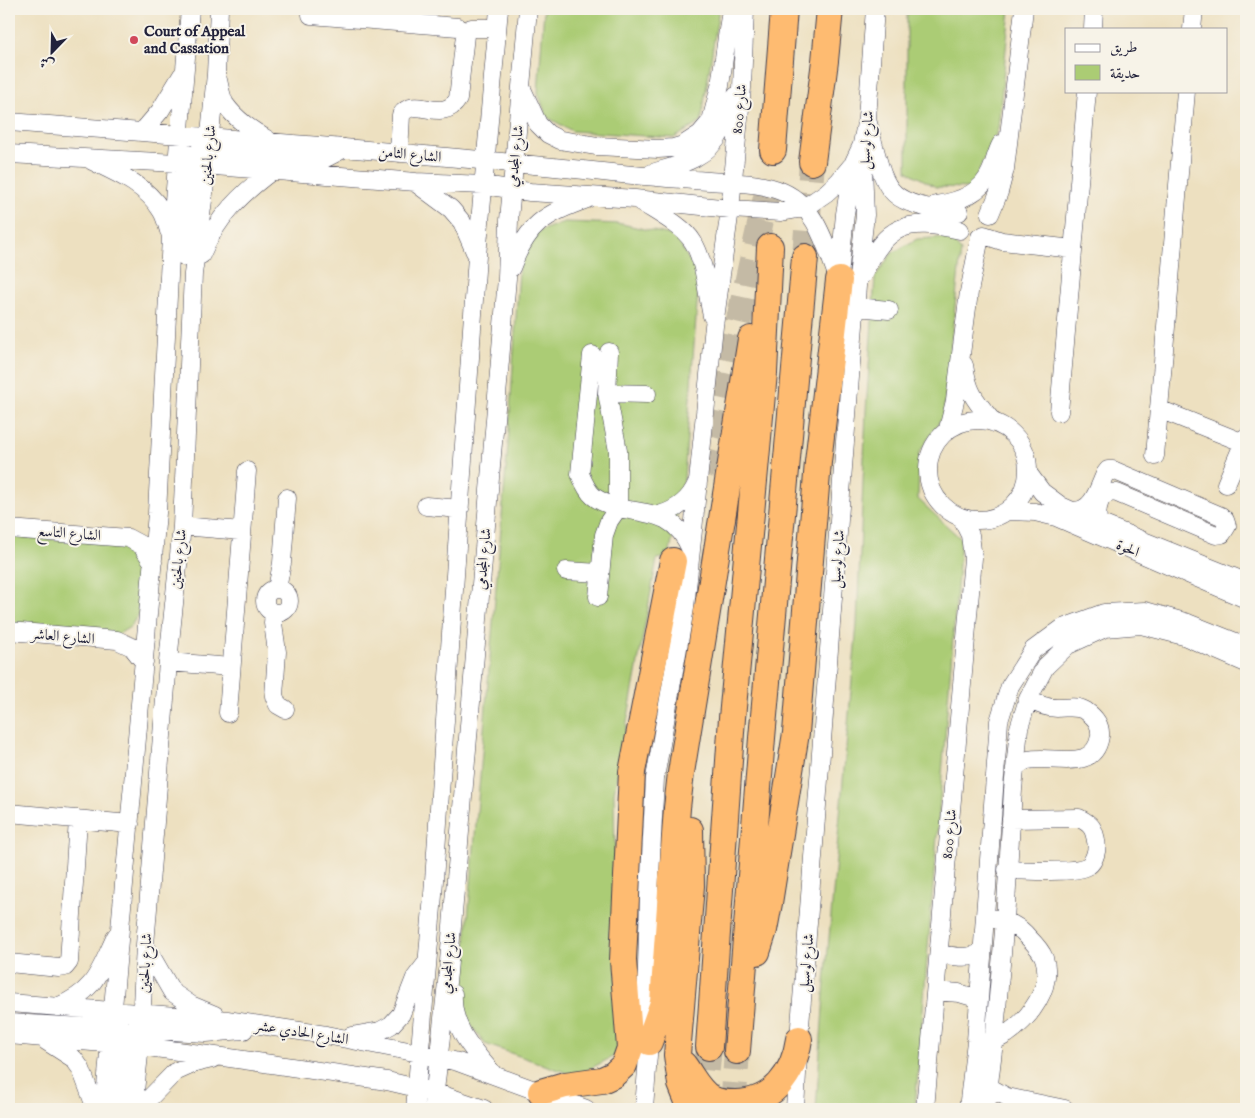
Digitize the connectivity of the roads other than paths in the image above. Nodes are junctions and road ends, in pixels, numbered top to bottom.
1 (219, 9) edge
2 (499, 9) edge
3 (528, 9) edge
4 (731, 9) edge
5 (745, 9) edge
6 (784, 9) edge
7 (830, 9) edge
8 (875, 9) edge
9 (1024, 9) edge
10 (1094, 9) edge
11 (1194, 9) edge
12 (311, 15) dead end
13 (189, 17) edge
14 (497, 28) junction
15 (1092, 28) edge
16 (1192, 28) edge
17 (464, 30) junction
18 (185, 68) junction
19 (216, 74) junction
20 (742, 88) junction
21 (522, 89) junction
22 (1087, 92) edge
23 (1186, 92) edge
24 (867, 118) junction
25 (9, 122) edge
26 (142, 132) junction
27 (1009, 135) junction
28 (273, 143) junction
29 (862, 144) junction
30 (346, 148) junction
31 (192, 150) junction
32 (772, 150) tunnel mouth
33 (400, 153) junction
34 (9, 154) edge
35 (33, 155) junction
36 (85, 158) junction
37 (485, 160) junction
38 (812, 162) tunnel mouth
39 (515, 163) junction
40 (853, 164) junction
41 (273, 170) junction
42 (642, 176) junction
43 (416, 182) junction
44 (732, 183) junction
45 (483, 185) junction
46 (512, 190) junction
47 (595, 196) junction
48 (635, 199) junction
49 (920, 207) junction
50 (804, 208) junction
51 (730, 209) junction
52 (978, 226) junction
53 (171, 237) junction
54 (1074, 243) junction
55 (477, 256) junction
56 (805, 257) tunnel mouth
57 (194, 274) junction
58 (507, 278) junction
59 (848, 283) junction
60 (193, 302) junction
61 (856, 307) junction
62 (889, 310) dead end
63 (714, 326) junction
64 (962, 347) junction
65 (607, 393) junction
66 (647, 394) dead end
67 (1158, 410) junction
68 (1059, 412) dead end
69 (994, 422) junction
70 (948, 430) junction
71 (1245, 440) edge
72 (1154, 456) dead end
73 (247, 471) dead end
74 (1028, 473) junction
75 (699, 480) junction
76 (1226, 484) dead end
77 (287, 498) dead end
78 (426, 506) dead end
79 (460, 508) junction
80 (618, 508) junction
81 (1007, 510) junction
82 (1074, 511) junction
83 (157, 513) junction
84 (659, 515) junction
85 (961, 517) junction
86 (991, 518) junction
87 (1099, 523) junction
88 (182, 526) junction
89 (9, 529) edge
90 (242, 531) junction
91 (128, 538) junction
92 (682, 555) junction
93 (973, 558) junction
94 (153, 562) junction
95 (566, 571) dead end
96 (600, 573) junction
97 (1245, 591) edge
98 (237, 597) junction
99 (598, 597) dead end
100 (272, 601) junction
101 (148, 618) junction
102 (9, 631) edge
103 (117, 640) junction
104 (1242, 653) edge
105 (144, 662) junction
106 (168, 662) junction
107 (231, 667) junction
108 (1028, 699) junction
109 (285, 709) dead end
110 (228, 713) dead end
111 (1015, 768) junction
112 (993, 788) junction
113 (1012, 790) junction
114 (677, 808) junction
115 (9, 813) edge
116 (78, 819) junction
117 (1011, 819) junction
118 (130, 824) junction
119 (1008, 870) junction
120 (984, 918) junction
121 (1005, 920) junction
122 (121, 927) junction
123 (145, 945) junction
124 (982, 952) junction
125 (939, 954) junction
126 (9, 963) edge
127 (426, 963) junction
128 (448, 974) junction
129 (744, 974) junction
130 (936, 991) junction
131 (979, 999) junction
132 (9, 1003) edge
133 (57, 1007) junction
134 (227, 1020) junction
135 (9, 1023) edge
136 (264, 1026) junction
137 (127, 1031) junction
138 (9, 1035) edge
139 (41, 1038) junction
140 (344, 1038) junction
141 (799, 1039) junction
142 (976, 1041) junction
143 (649, 1042) junction
144 (994, 1042) junction
145 (709, 1047) tunnel mouth
146 (737, 1051) tunnel mouth
147 (420, 1052) junction
148 (677, 1055) junction
149 (223, 1056) junction
150 (438, 1057) junction
151 (496, 1077) junction
152 (989, 1087) junction
153 (417, 1088) junction
154 (541, 1092) junction
155 (433, 1101) edge
156 (795, 1106) edge
157 (96, 1109) edge
158 (104, 1109) edge
159 (120, 1109) edge
160 (133, 1109) edge
161 (139, 1109) edge
162 (415, 1109) edge
163 (484, 1109) edge
164 (586, 1109) edge
165 (644, 1109) edge
166 (690, 1109) edge
167 (925, 1109) edge
168 (968, 1109) edge
169 (986, 1109) edge
170 (1065, 1109) edge

1 - 19 street, شارع بالحنين
2 - 14 street, شارع المجدمي
3 - 21 street, شارع المجدمي
4 - 21 street
5 - 20 street, شارع 800
6 - 32 highway
7 - 38 highway
8 - 24 street, شارع لوسيل
9 - 27 street
10 - 15 street
11 - 16 street
12 - 17 street
13 - 18 street, شارع بالحنين
13 - 31 street
14 - 17 street
14 - 37 street, شارع المجدمي
17 - 33 street
18 - 26 street
18 - 31 street, شارع بالحنين
19 - 28 street
19 - 31 street, شارع بالحنين
20 - 42 street
20 - 44 street, شارع 800
21 - 39 street, شارع المجدمي
22 - 54 street
23 - 67 street
24 - 29 street, شارع لوسيل
24 - 49 street
25 - 26 street, الشارع الثامن
26 - 31 street, الشارع الثامن
27 - 49 street
27 - 52 street
28 - 30 street, الشارع الثامن
28 - 31 street, الشارع الثامن
29 - 40 street, الشارع الثامن
29 - 59 street, شارع لوسيل
30 - 31 street
30 - 33 street, الشارع الثامن
31 - 35 street
31 - 36 street, الشارع الثامن
31 - 41 street, الشارع الثامن
31 - 53 street, شارع بالحنين
31 - 57 street, شارع بالحنين
31 - 60 street
33 - 37 street, الشارع الثامن
34 - 35 street, الشارع الثامن
35 - 36 street, الشارع الثامن
36 - 53 street
37 - 39 street, الشارع الثامن
37 - 45 street, شارع المجدمي
39 - 42 street, الشارع الثامن
39 - 46 street, شارع المجدمي
40 - 50 street, الشارع الثامن
40 - 59 street
41 - 43 street, الشارع الثامن
41 - 57 street
42 - 44 street, الشارع الثامن
43 - 45 street, الشارع الثامن
43 - 55 street
44 - 50 street, الشارع الثامن
44 - 51 street, شارع 800
45 - 46 street, الشارع الثامن
45 - 55 street, شارع المجدمي
46 - 47 street, الشارع الثامن
46 - 58 street, شارع المجدمي
47 - 48 street, الشارع الثامن
47 - 58 street
48 - 51 street, الشارع الثامن
48 - 63 street
49 - 52 street
50 - 51 street, الشارع الثامن
50 - 59 street, الشارع الثامن
51 - 63 street
52 - 54 street
52 - 59 street
52 - 64 street
53 - 83 street, شارع بالحنين
54 - 68 street
55 - 79 street, شارع المجدمي
56 - 129 highway
57 - 60 street, شارع بالحنين
58 - 128 street, شارع المجدمي
59 - 61 street, شارع لوسيل
59 - 129 highway
60 - 88 street, شارع بالحنين
61 - 62 street
61 - 141 street, شارع لوسيل
63 - 75 street
64 - 69 street
64 - 70 street
65 - 66 street
65 - 80 street
65 - 80 street
67 - 71 street
67 - 72 street
69 - 70 street
69 - 74 street
70 - 85 street
71 - 76 street
73 - 90 street
74 - 81 street
74 - 82 street, الحوة
75 - 84 street
75 - 92 street
77 - 100 street
78 - 79 street
79 - 127 street, شارع المجدمي
80 - 84 street
80 - 96 street
81 - 86 street
81 - 97 street, الحوة
82 - 87 street, الحوة
82 - 87 street
83 - 91 street
83 - 94 street, شارع بالحنين
84 - 92 street
85 - 86 street
85 - 93 street, شارع 800
86 - 93 street, شارع 800
87 - 97 street, الحوة
88 - 90 street
88 - 106 street, شارع بالحنين
89 - 91 street, الشارع التاسع
90 - 98 street
91 - 94 street
92 - 143 street
92 - 154 highway
93 - 125 street, شارع 800
94 - 101 street, شارع بالحنين
95 - 96 street
96 - 99 street
98 - 100 street
98 - 107 street
100 - 109 street
101 - 103 street
101 - 105 street, شارع بالحنين
102 - 103 street, الشارع العاشر
103 - 105 street, الشارع العاشر
104 - 108 street
104 - 112 street
105 - 118 street, شارع بالحنين
106 - 107 street
106 - 123 street, شارع بالحنين
107 - 110 street
108 - 111 street
108 - 111 street
111 - 113 street
112 - 113 street
112 - 120 street
113 - 117 street
114 - 143 highway
114 - 145 highway
114 - 148 highway
115 - 116 street
116 - 118 street
116 - 126 street
117 - 119 street
117 - 119 street
118 - 122 street, شارع بالحنين
119 - 121 street
120 - 121 street
120 - 124 street
121 - 144 street
121 - 144 street
122 - 133 street
122 - 137 street, شارع بالحنين
123 - 134 street
123 - 137 street, شارع بالحنين
124 - 125 street
124 - 131 street
125 - 130 street, شارع 800
127 - 140 street
127 - 147 street, شارع المجدمي
128 - 150 street, شارع المجدمي
128 - 151 street
129 - 146 highway
130 - 131 street
130 - 167 street, شارع 800
131 - 142 street
132 - 133 street, الشارع الحادي عشر
133 - 137 street, الشارع الحادي عشر
134 - 136 street, الشارع الحادي عشر
134 - 137 street, الشارع الحادي عشر
135 - 137 street
136 - 137 street
136 - 140 street, الشارع الحادي عشر
137 - 139 street, الشارع الحادي عشر
137 - 149 street, الشارع الحادي عشر
137 - 158 street, شارع بالحنين
137 - 159 street
137 - 160 street, شارع بالحنين
138 - 139 street, الشارع الحادي عشر
139 - 157 street
140 - 147 street, الشارع الحادي عشر
141 - 148 highway
141 - 156 street, شارع لوسيل
142 - 144 street
142 - 168 street
143 - 165 street
144 - 152 street
147 - 150 street, الشارع الحادي عشر
147 - 153 street, شارع المجدمي
148 - 166 highway
149 - 153 street, الشارع الحادي عشر
149 - 161 street
150 - 151 street, الشارع الحادي عشر
150 - 155 street, شارع المجدمي
151 - 154 street, الشارع الحادي عشر
152 - 169 street
152 - 170 street
153 - 155 street, الشارع الحادي عشر
153 - 162 street, شارع المجدمي
154 - 164 street, الشارع الحادي عشر
155 - 163 street, الشارع الحادي عشر

